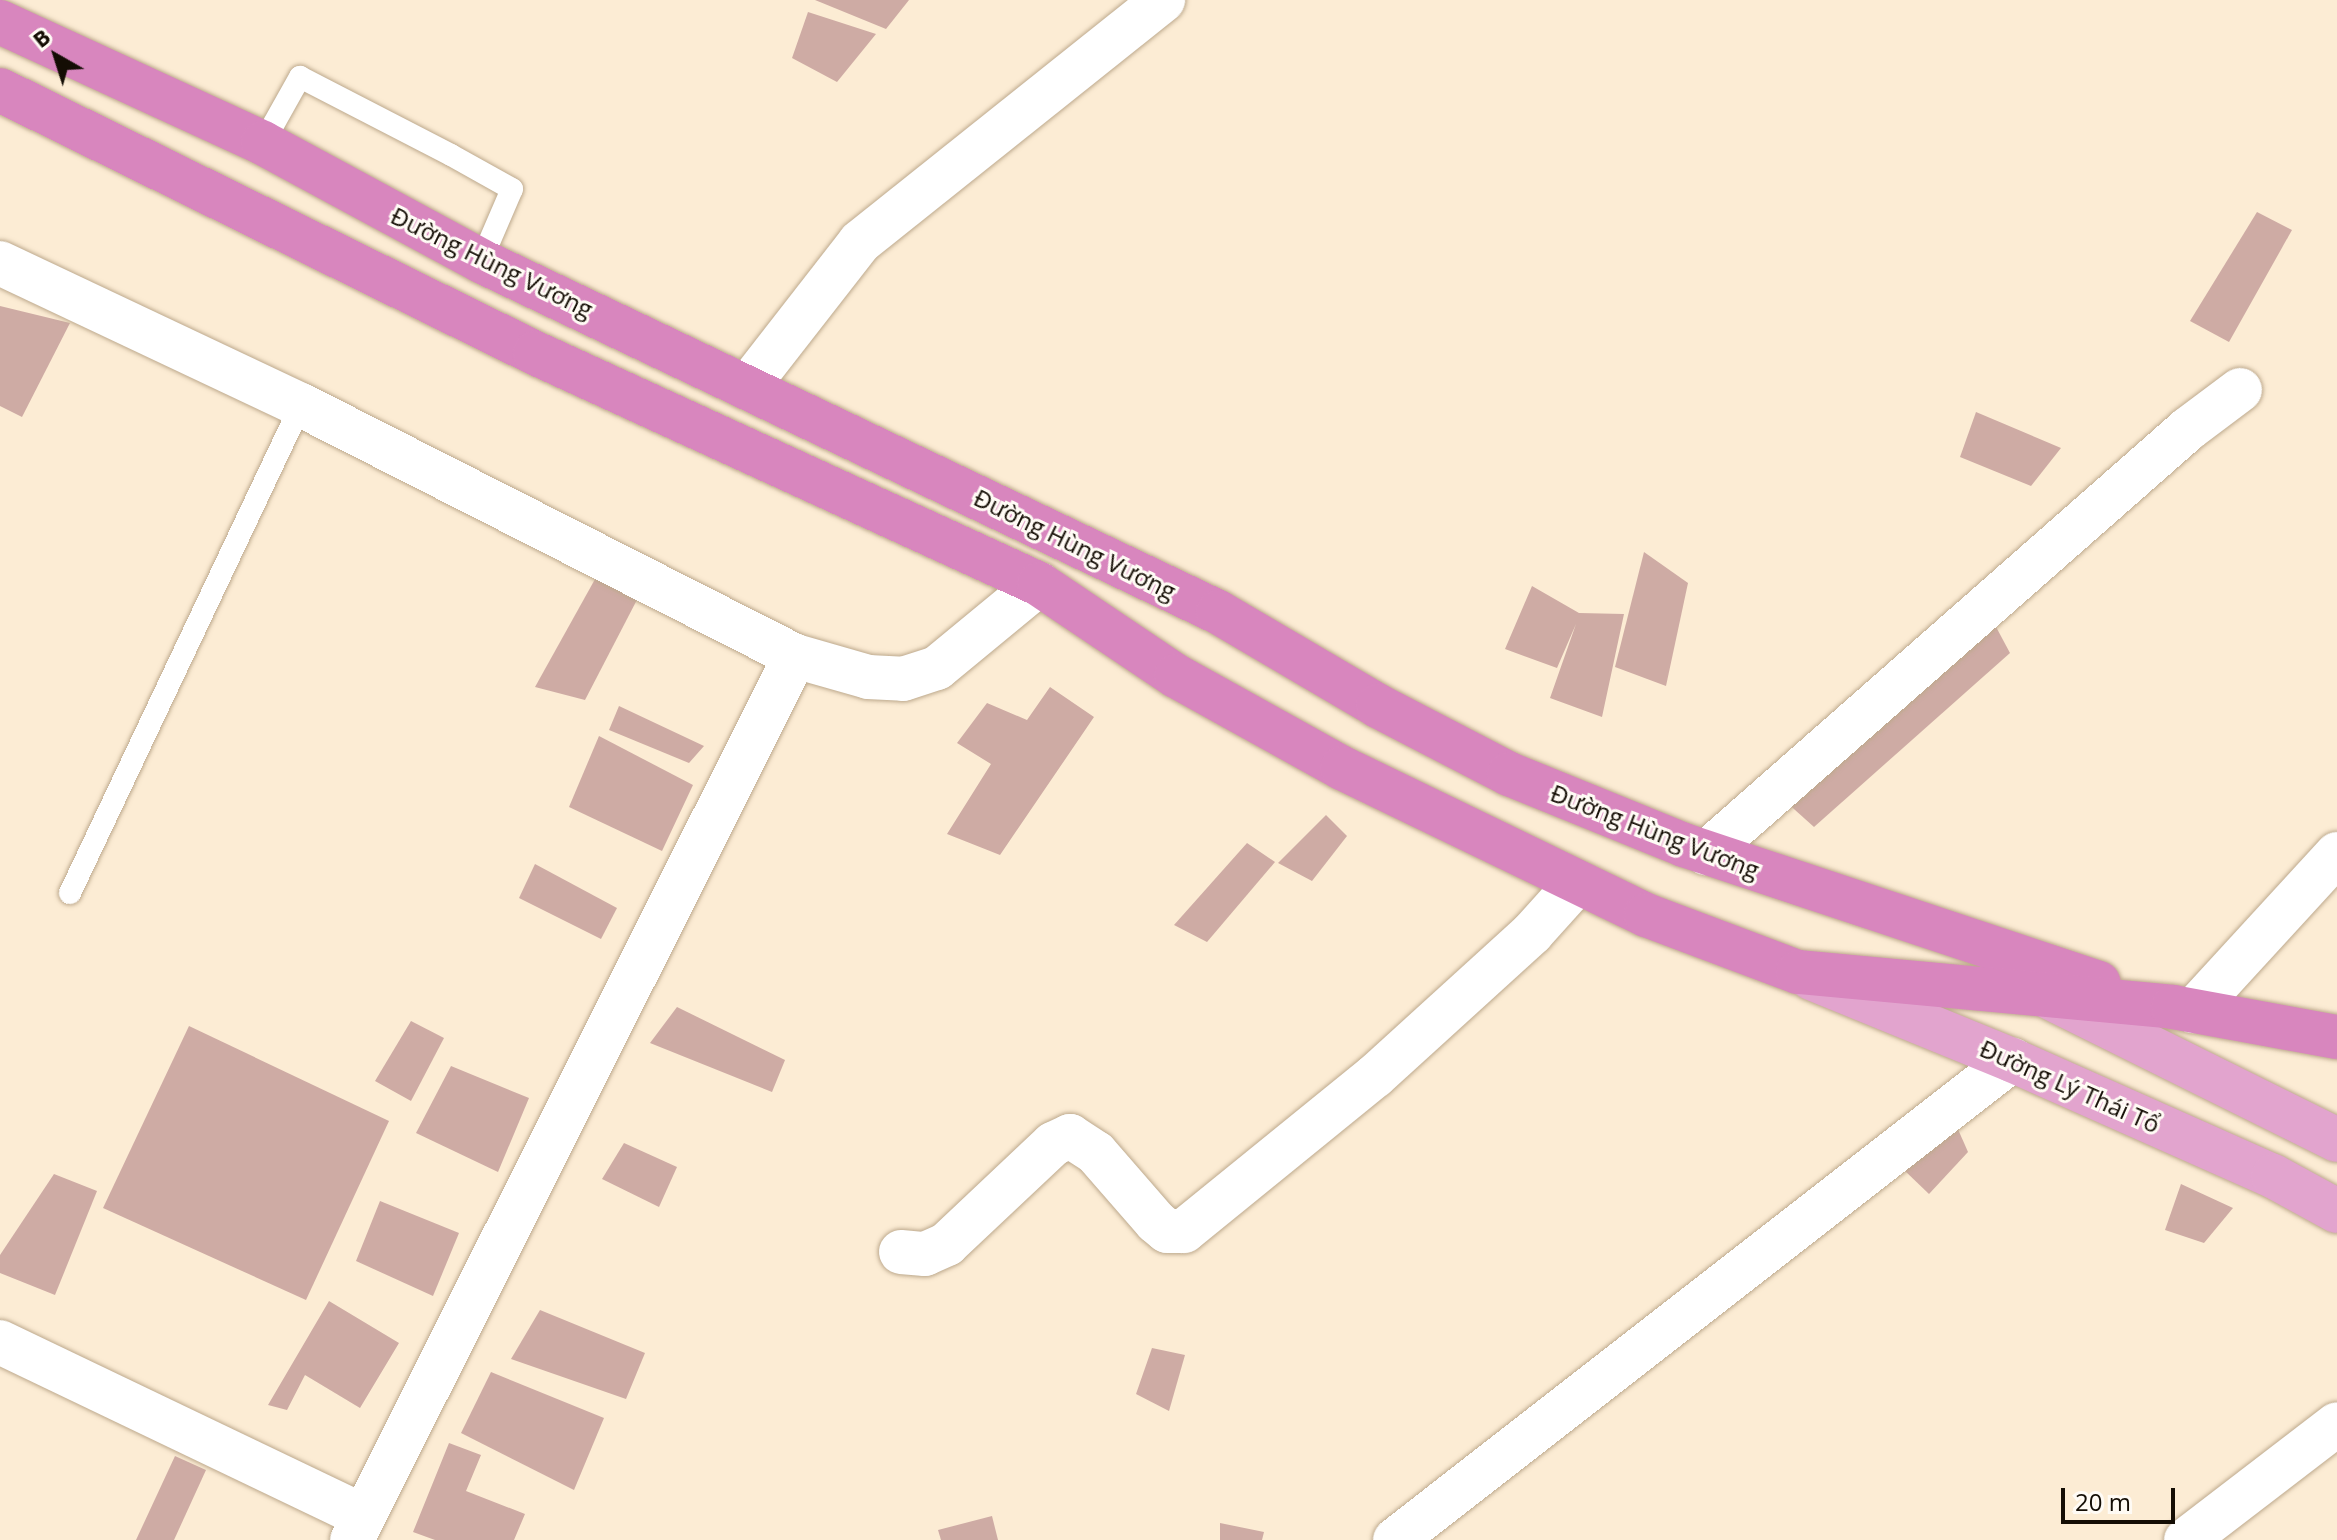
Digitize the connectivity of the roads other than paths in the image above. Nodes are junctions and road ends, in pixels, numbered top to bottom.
1 (1163, 0) edge
2 (0, 22) edge
3 (0, 90) edge
4 (263, 143) junction
5 (481, 261) junction
6 (0, 263) edge
7 (567, 299) junction
8 (535, 353) junction
9 (748, 386) junction
10 (2240, 390) dead end
11 (301, 405) junction
12 (1039, 584) junction
13 (795, 656) junction
14 (1706, 853) junction
15 (2337, 854) edge
16 (1577, 883) junction
17 (70, 893) dead end
18 (1835, 897) junction
19 (1798, 972) junction
20 (2046, 996) junction
21 (2183, 1009) junction
22 (2337, 1037) edge
23 (2012, 1060) junction
24 (2337, 1140) edge
25 (2337, 1211) edge
26 (901, 1252) dead end
27 (0, 1342) edge
28 (2337, 1424) edge
29 (357, 1528) edge
30 (1395, 1540) edge
31 (2186, 1540) edge

1 - 9 street
2 - 4 highway, Đường Hùng Vương
3 - 8 highway, Đường Hùng Vương
4 - 5 highway, Đường Hùng Vương
4 - 5 lane
5 - 7 highway, Đường Hùng Vương
6 - 11 street
7 - 8 highway
7 - 9 highway, Đường Hùng Vương
8 - 12 highway, Đường Hùng Vương
9 - 14 highway, Đường Hùng Vương
10 - 14 street
11 - 13 street
11 - 17 lane
12 - 13 street
12 - 16 highway, Đường Hùng Vương
13 - 29 street
14 - 18 highway, Đường Hùng Vương
15 - 21 street
16 - 19 highway, Đường Hùng Vương
16 - 26 street
18 - 20 main road
18 - 21 highway, Đường Hùng Vương
19 - 20 highway, Đường Hùng Vương
19 - 23 main road, Đường Lý Thái Tổ
20 - 21 highway, Đường Hùng Vương
20 - 24 main road
21 - 22 highway, Đường Hùng Vương
23 - 25 main road, Đường Lý Thái Tổ
23 - 30 street
27 - 29 street
28 - 31 street

